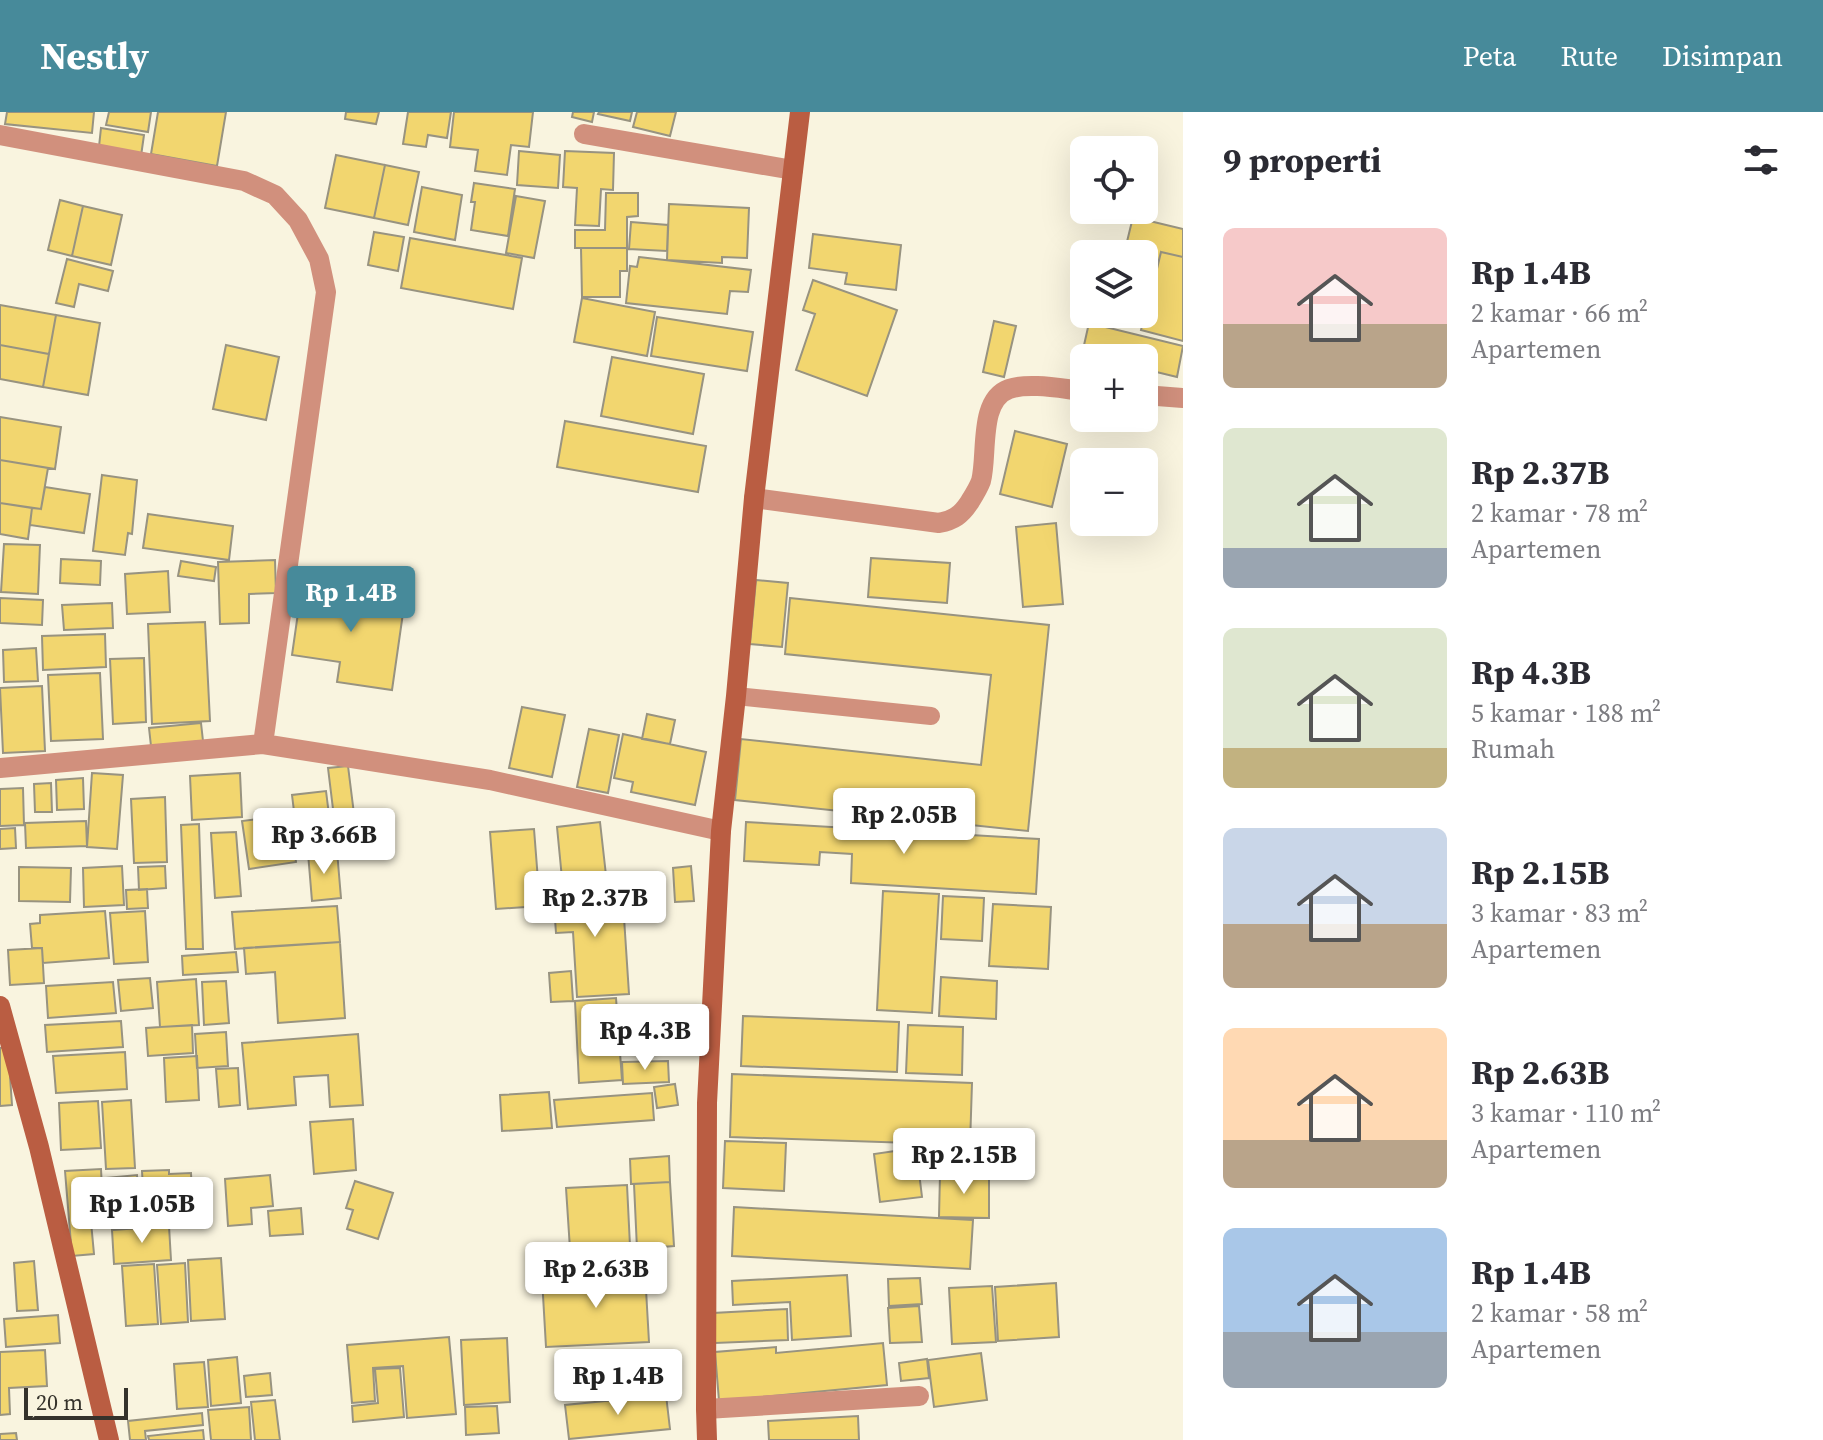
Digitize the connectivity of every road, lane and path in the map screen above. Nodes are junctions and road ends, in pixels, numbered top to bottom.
1 (800, 112) edge
2 (584, 134) dead end
3 (0, 135) edge
4 (793, 170) junction
5 (1070, 390) edge
6 (1158, 396) edge
7 (1183, 398) edge
8 (754, 498) junction
9 (736, 696) junction
10 (931, 716) dead end
11 (263, 744) junction
12 (0, 768) edge
13 (721, 831) junction
14 (0, 1006) edge
15 (919, 1396) dead end
16 (706, 1409) junction
17 (109, 1440) edge
18 (707, 1440) edge

1 - 4 street
2 - 4 street
3 - 11 street
4 - 8 street
5 - 8 street
6 - 7 street
8 - 9 street
9 - 10 lane
9 - 13 street
11 - 12 street
11 - 13 street
13 - 16 street
14 - 17 street
15 - 16 street
16 - 18 street

